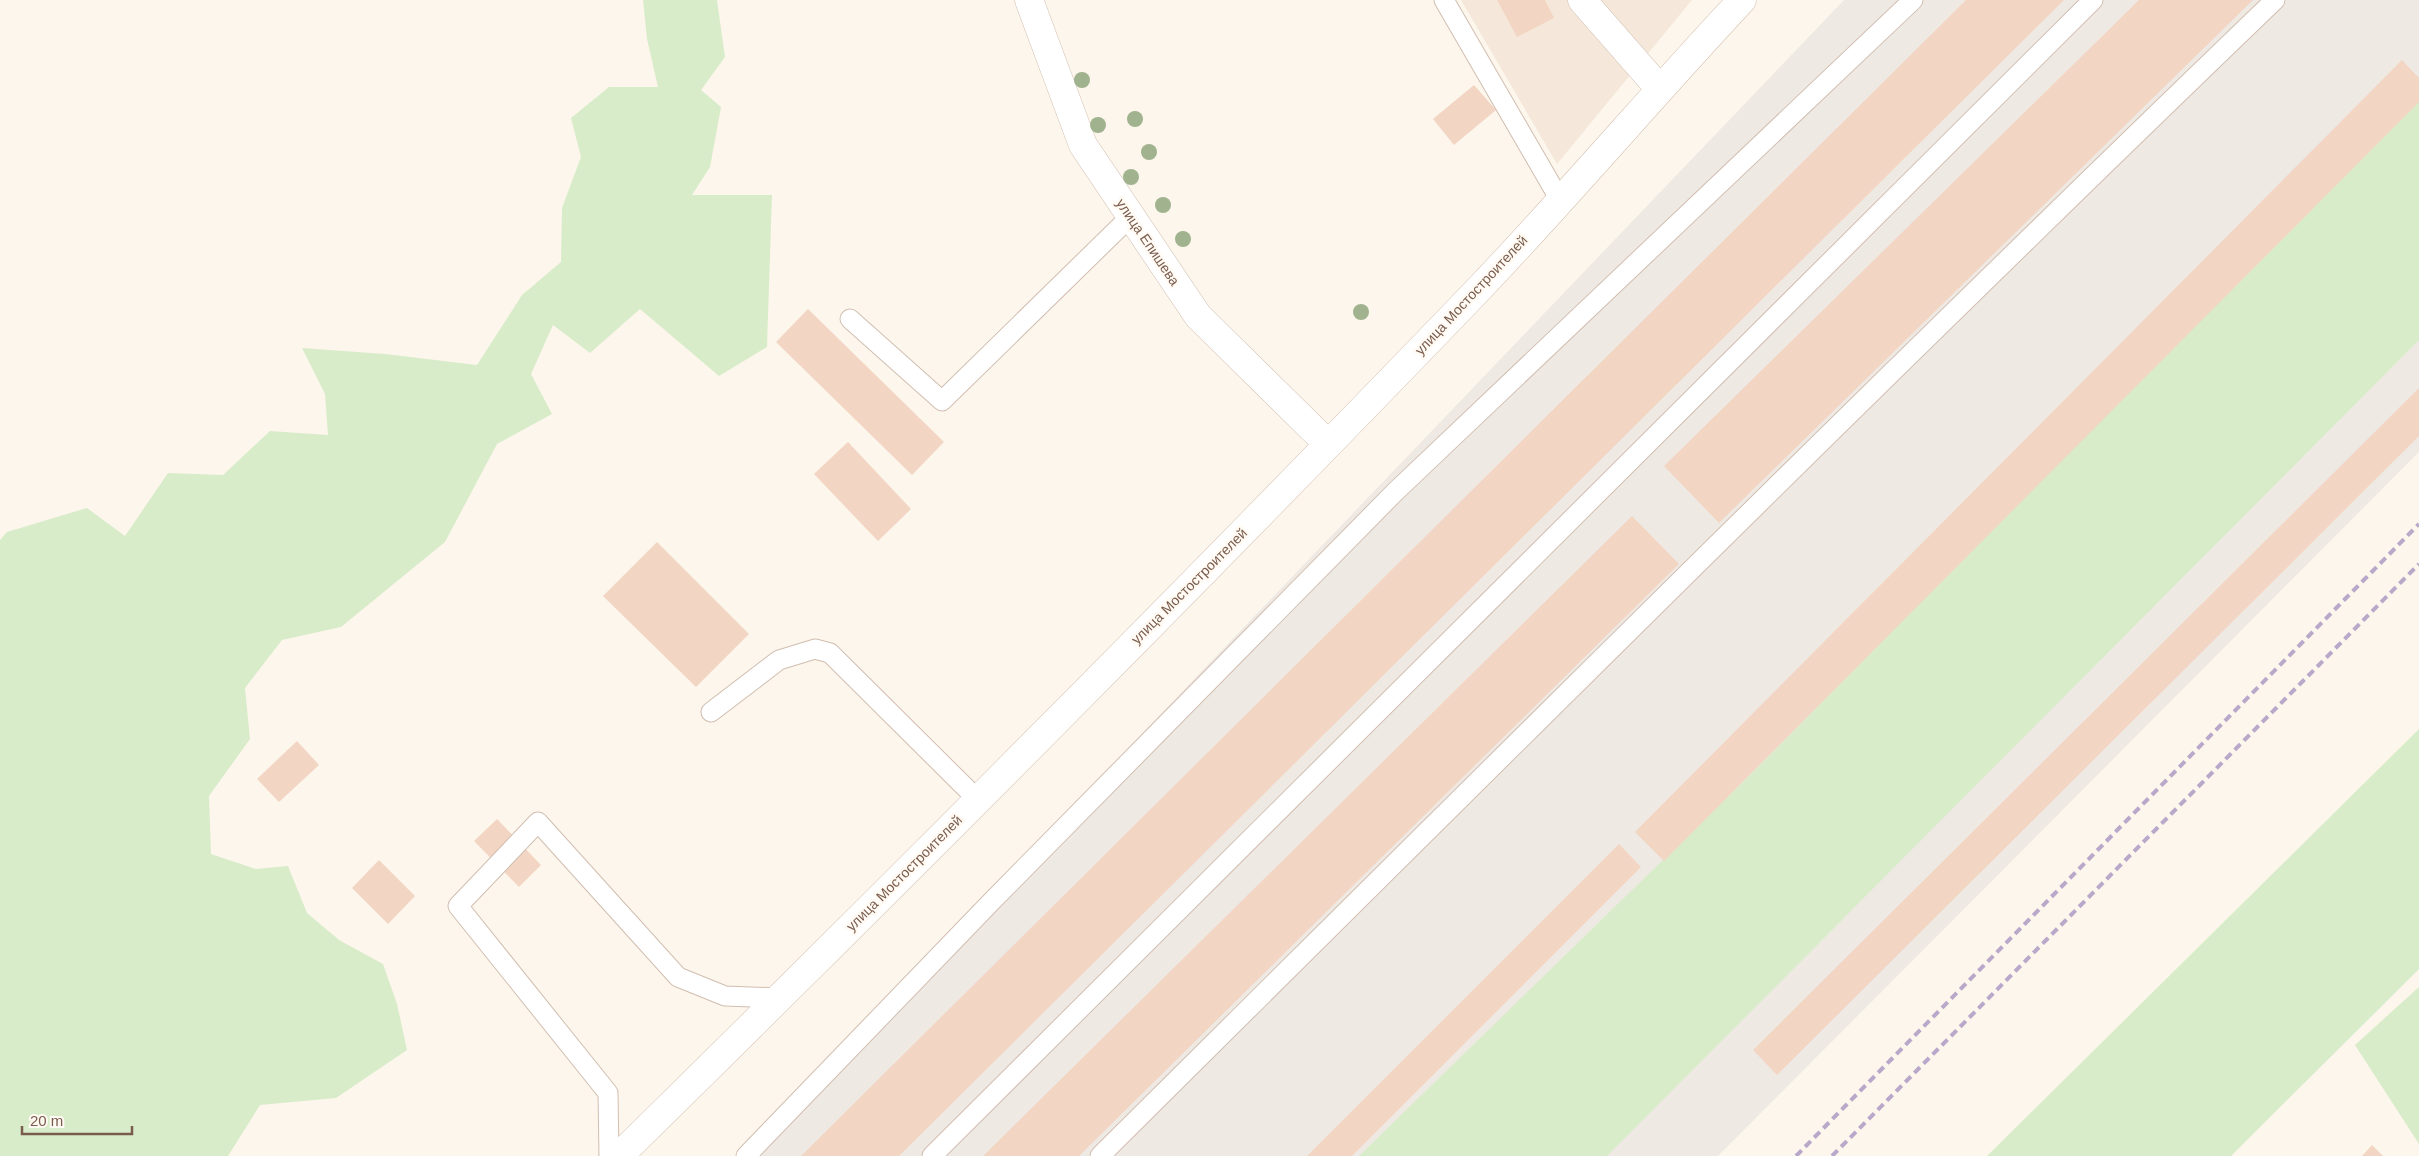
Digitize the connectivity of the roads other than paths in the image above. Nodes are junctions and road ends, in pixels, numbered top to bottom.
1 (1030, 0) edge
2 (1444, 0) edge
3 (1582, 0) edge
4 (1742, 0) edge
5 (1912, 0) edge
6 (2093, 0) edge
7 (2276, 0) edge
8 (1659, 88) junction
9 (1560, 200) junction
10 (1131, 216) junction
11 (850, 319) dead end
12 (1328, 444) junction
13 (711, 712) dead end
14 (977, 799) junction
15 (780, 998) junction
16 (609, 1156) edge
17 (619, 1156) edge
18 (746, 1156) edge
19 (932, 1156) edge
20 (1100, 1156) edge

1 - 10 main road, улица Епишева
2 - 9 lane
3 - 8 main road
4 - 8 main road, улица Мостостроителей
5 - 18 lane
6 - 19 lane
7 - 20 lane
8 - 9 main road, улица Мостостроителей
9 - 12 main road, улица Мостостроителей
10 - 11 lane
10 - 12 main road, улица Епишева
12 - 14 main road, улица Мостостроителей
13 - 14 lane
14 - 15 main road, улица Мостостроителей
15 - 16 lane
15 - 17 main road, улица Мостостроителей

